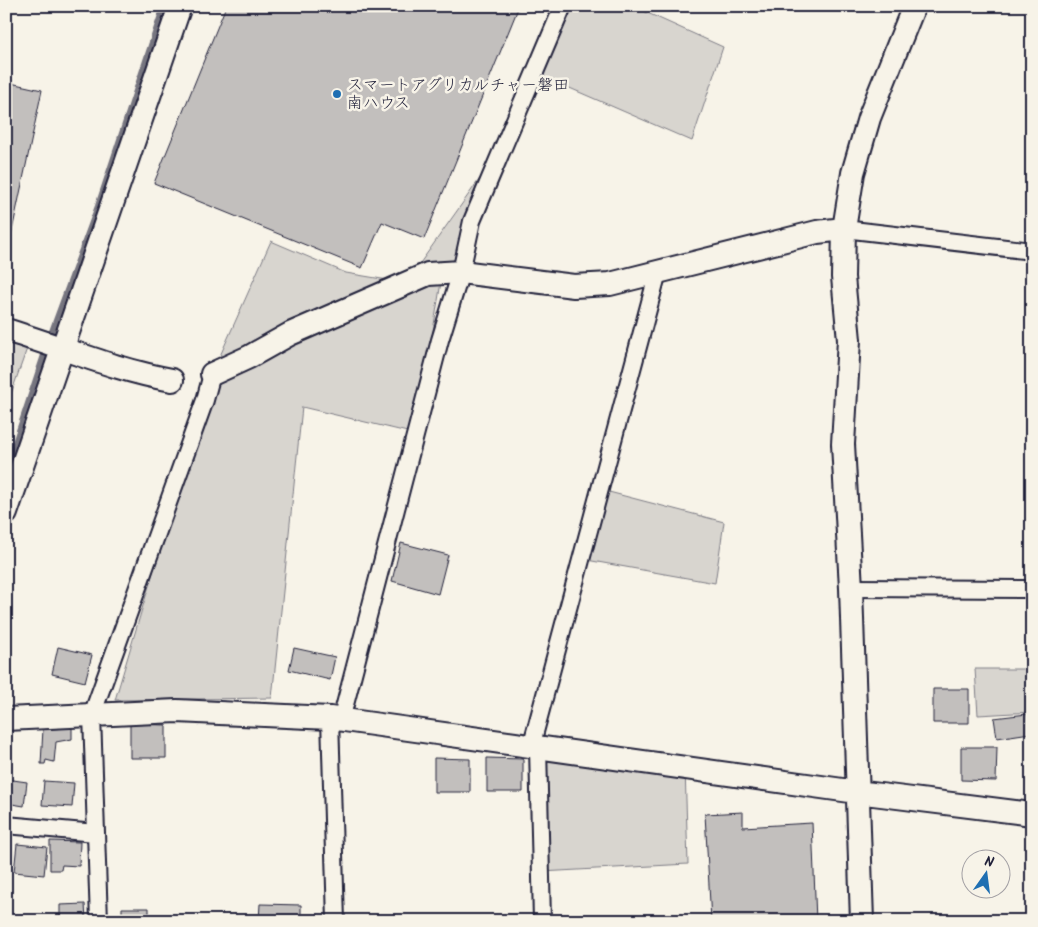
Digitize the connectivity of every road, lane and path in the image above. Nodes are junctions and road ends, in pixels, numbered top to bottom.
1 (180, 6) edge
2 (563, 6) edge
3 (914, 6) edge
4 (844, 229) junction
5 (1032, 251) edge
6 (461, 272) junction
7 (658, 272) junction
8 (6, 330) edge
9 (61, 349) junction
10 (212, 374) joint
11 (172, 380) dead end
12 (6, 513) edge
13 (852, 588) junction
14 (1032, 589) edge
15 (92, 715) junction
16 (6, 719) edge
17 (335, 719) junction
18 (535, 747) junction
19 (857, 792) junction
20 (1032, 814) edge
21 (6, 826) edge
22 (96, 833) junction
23 (99, 921) edge
24 (336, 921) edge
25 (542, 921) edge
26 (862, 921) edge

1 - 9 street
2 - 6 street
3 - 4 street
4 - 5 street
4 - 7 street
4 - 13 street
6 - 7 street
6 - 10 street
6 - 17 street
7 - 18 street
8 - 9 street
9 - 11 street
9 - 12 street
10 - 15 street
13 - 14 street
13 - 19 street
15 - 16 street
15 - 17 street
15 - 22 street
17 - 18 street
17 - 24 street
18 - 19 street
18 - 25 street
19 - 20 street
19 - 26 street
21 - 22 street
22 - 23 street

